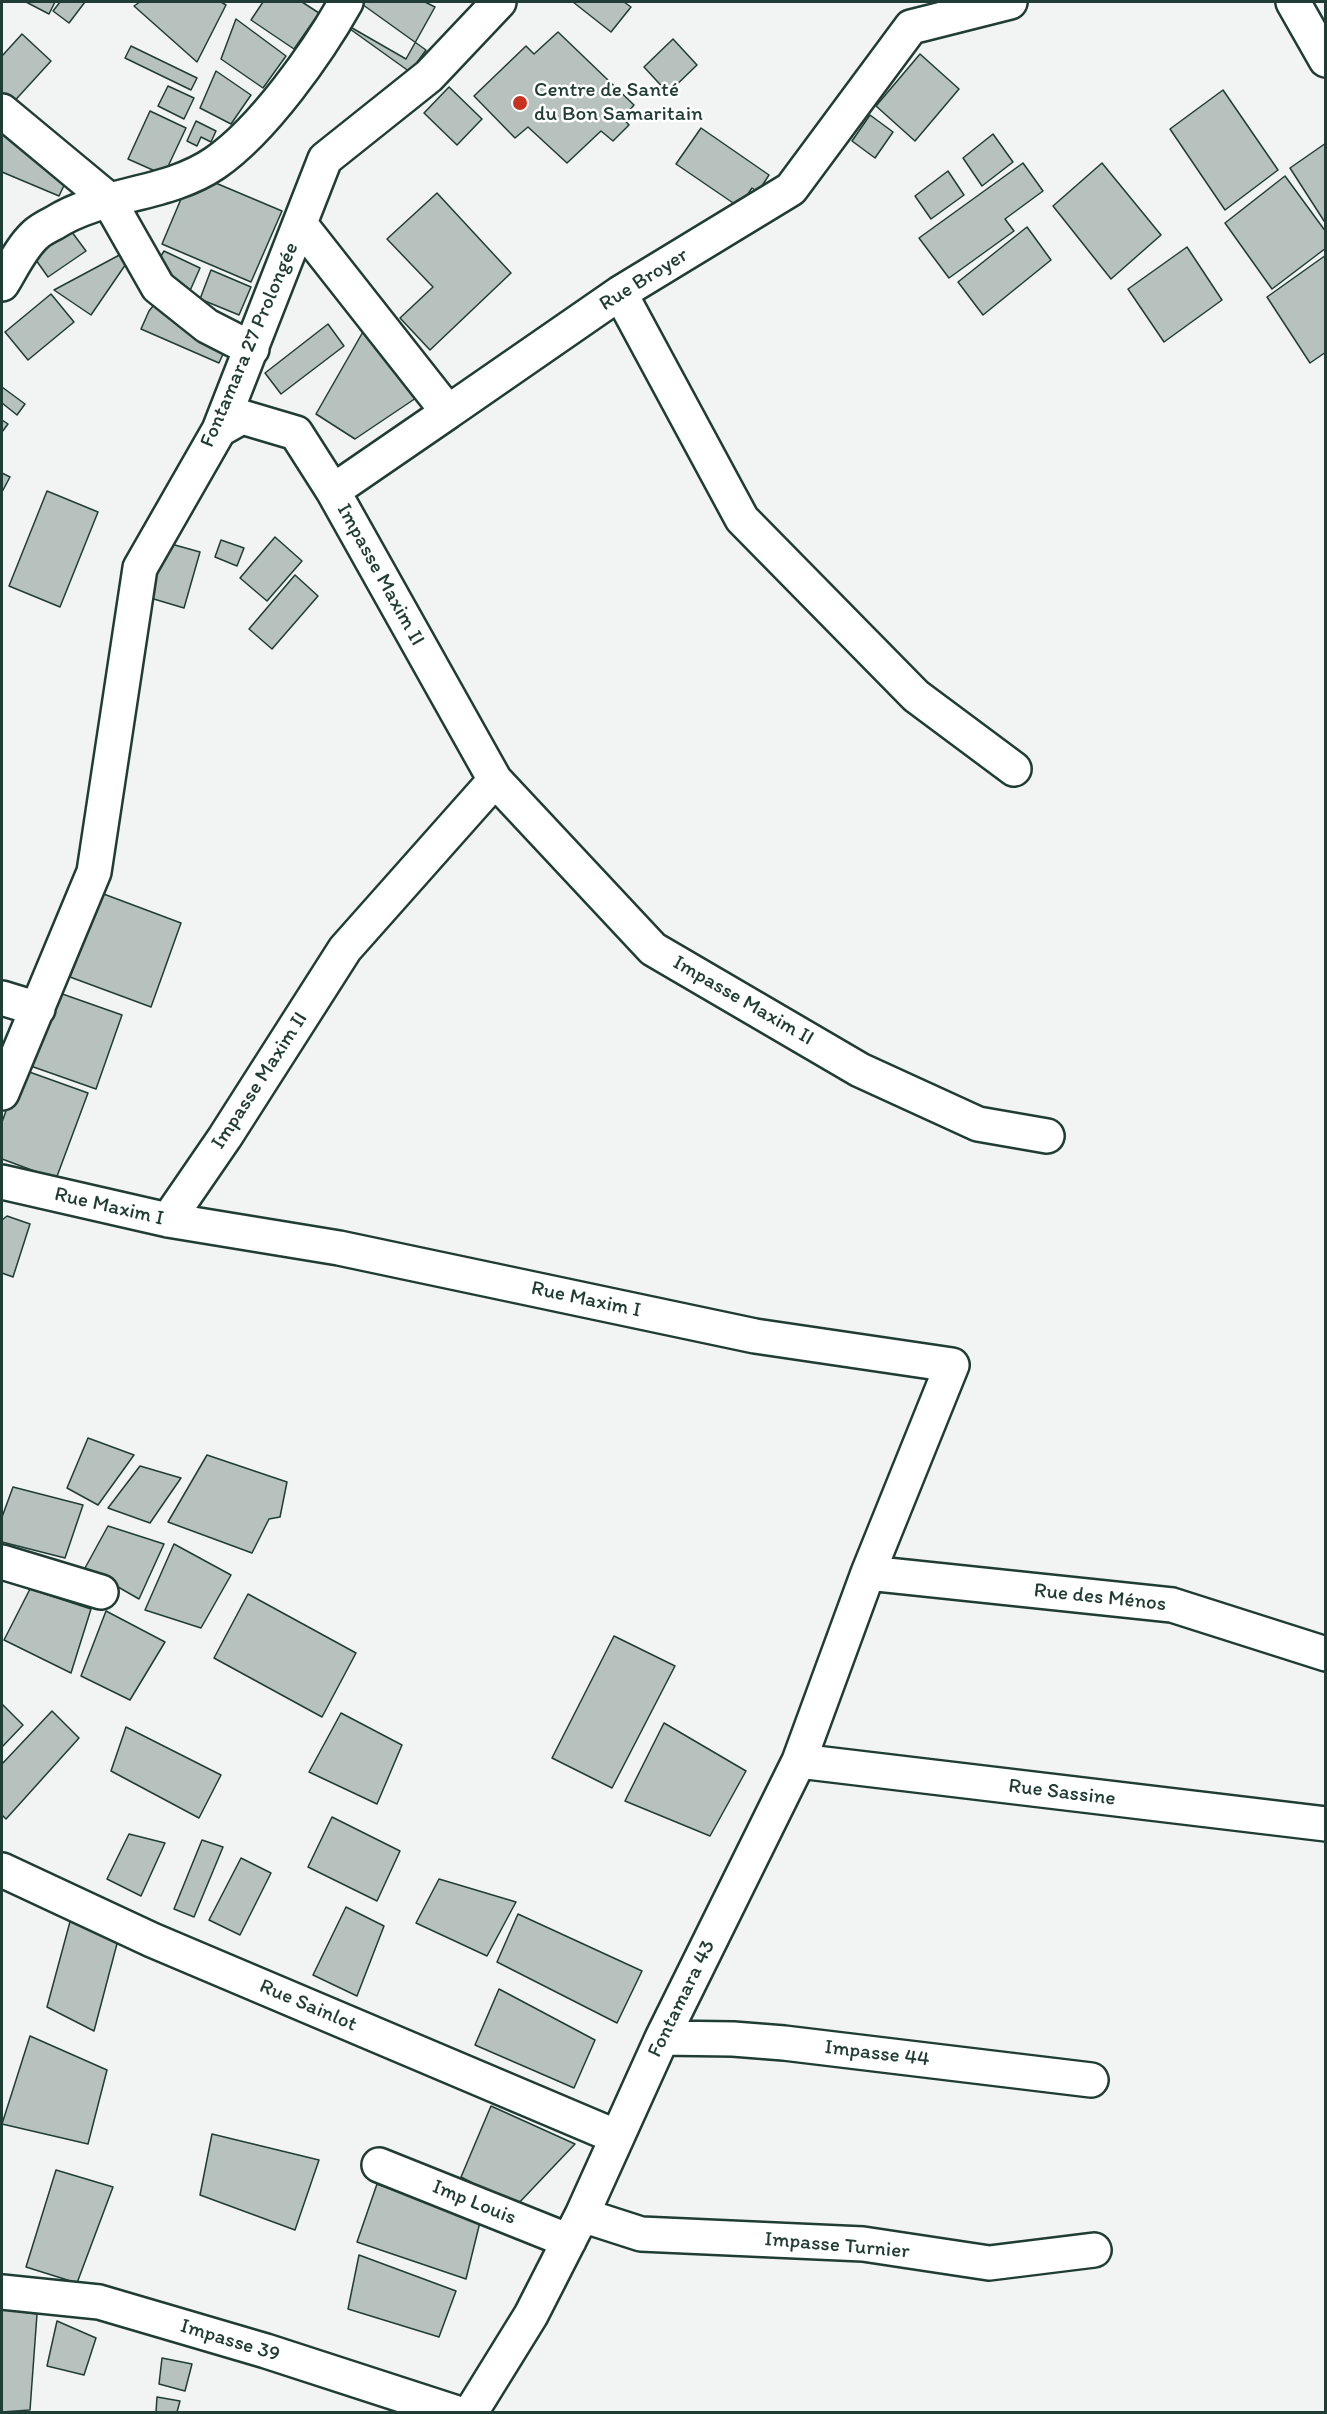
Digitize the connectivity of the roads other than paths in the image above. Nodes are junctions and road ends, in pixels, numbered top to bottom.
1 (346, 2) edge
2 (499, 2) edge
3 (1010, 2) edge
4 (1293, 2) edge
5 (1326, 60) edge
6 (2, 111) edge
7 (108, 199) junction
8 (300, 224) junction
9 (2, 284) edge
10 (620, 293) junction
11 (252, 349) junction
12 (448, 412) junction
13 (219, 430) junction
14 (333, 490) junction
15 (1014, 769) dead end
16 (495, 780) junction
17 (2, 998) edge
18 (38, 1009) junction
19 (2, 1093) edge
20 (1047, 1136) dead end
21 (2, 1182) edge
22 (168, 1220) junction
23 (2, 1562) edge
24 (868, 1573) junction
25 (100, 1592) dead end
26 (1326, 1654) edge
27 (798, 1761) junction
28 (1326, 1824) edge
29 (2, 1870) edge
30 (662, 2038) junction
31 (1092, 2080) dead end
32 (617, 2137) junction
33 (379, 2165) dead end
34 (576, 2228) junction
35 (1094, 2250) dead end
36 (2, 2292) edge
37 (454, 2412) edge
38 (471, 2412) edge

1 - 7 street
2 - 8 street, Fontamara 27 Prolongée
3 - 10 street, Rue Broyer
4 - 5 street
6 - 7 street
7 - 9 street
7 - 11 street
8 - 11 street, Fontamara 27 Prolongée
8 - 12 street
10 - 12 street, Rue Broyer
10 - 15 street
11 - 13 street, Fontamara 27 Prolongée
12 - 14 street, Impasse Maxim II
13 - 14 street
13 - 18 street, Fontamara 27 Prolongée
14 - 16 street, Impasse Maxim II
16 - 20 street, Impasse Maxim II
16 - 22 street, Impasse Maxim II
17 - 18 street
18 - 19 street, Fontamara 27 Prolongée
21 - 22 street, Rue Maxim I
22 - 24 street, Rue Maxim I
23 - 25 street
24 - 26 street, Rue des Ménos
24 - 27 street, Fontamara 43
27 - 28 street, Rue Sassine
27 - 30 street, Fontamara 43
29 - 32 street, Rue Sainlot
30 - 31 street, Impasse 44
30 - 32 street, Fontamara 43
32 - 34 street, Fontamara 43
33 - 34 street, Imp Louis
34 - 35 street, Impasse Turnier
34 - 38 street, Fontamara 43
36 - 37 street, Impasse 39

